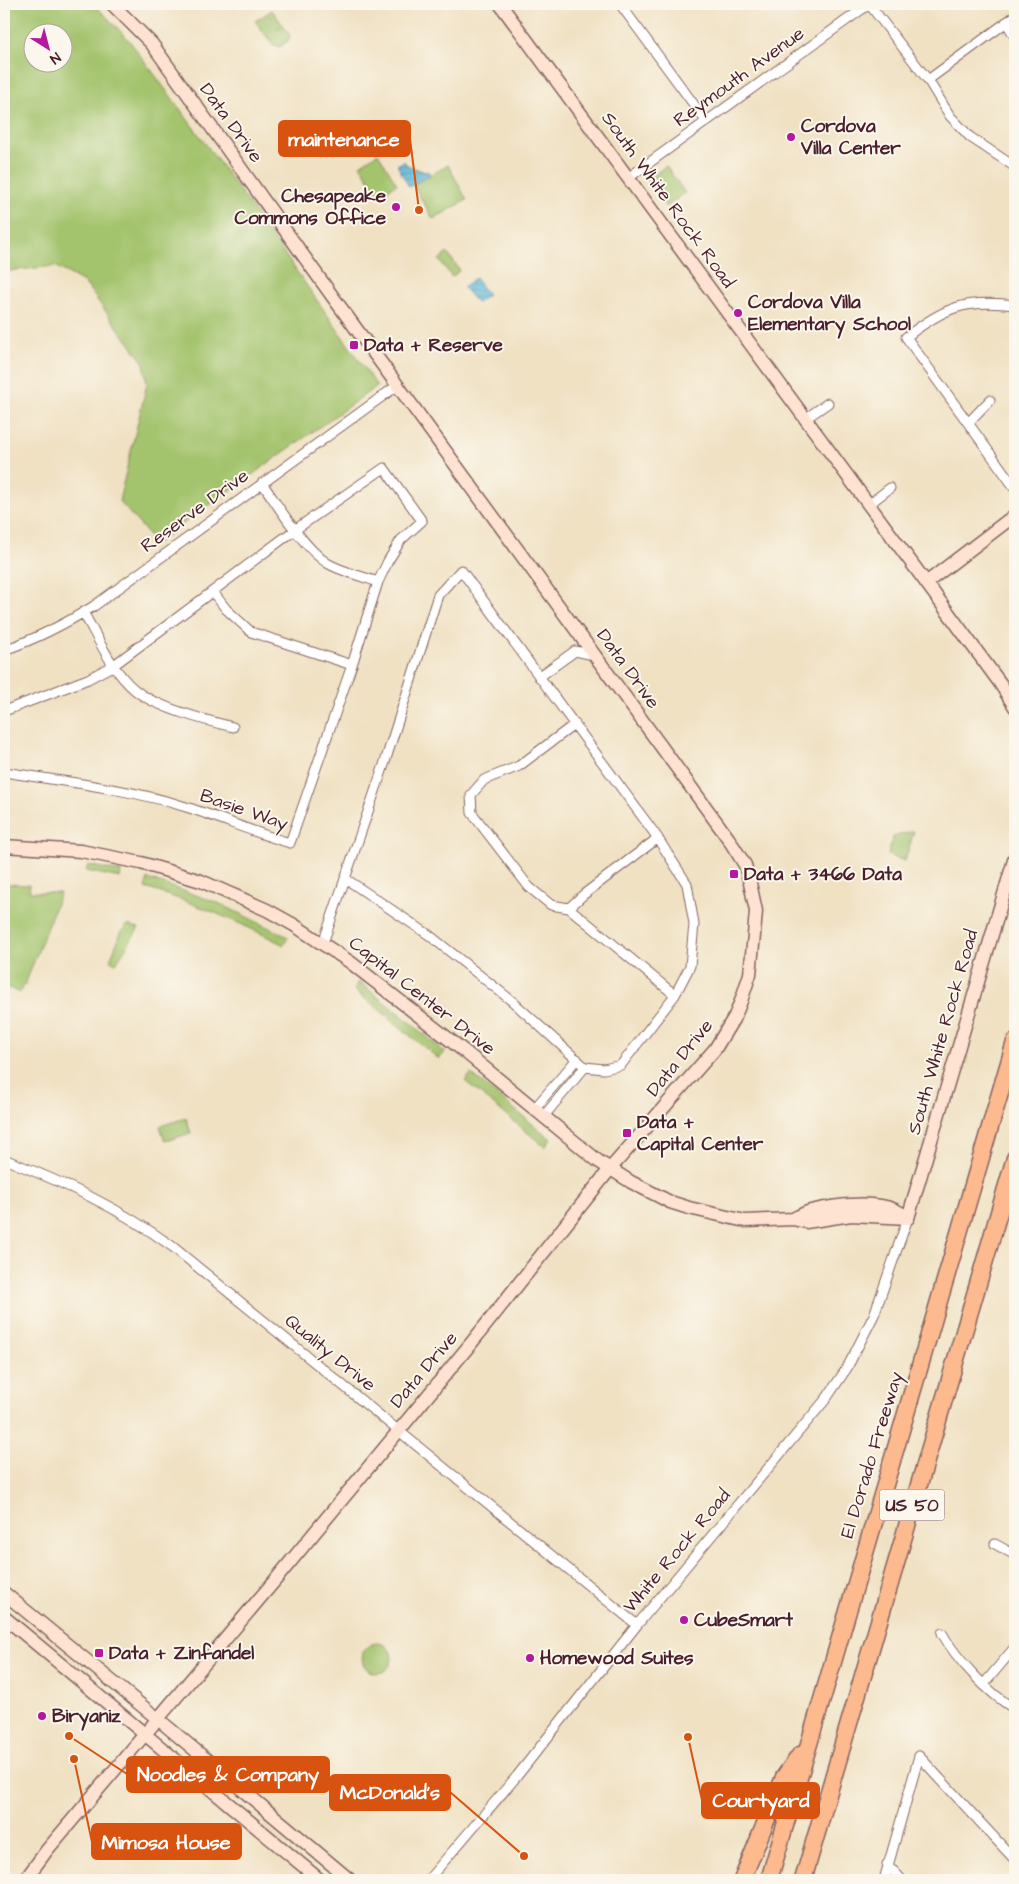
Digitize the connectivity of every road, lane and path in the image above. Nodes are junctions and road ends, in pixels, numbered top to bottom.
1 (112, 4) edge
2 (500, 4) edge
3 (620, 4) edge
4 (869, 4) edge
5 (1015, 16) edge
6 (1006, 22) junction
7 (1015, 37) edge
8 (928, 80) junction
9 (706, 121) junction
10 (1015, 167) edge
11 (628, 178) junction
12 (1015, 305) edge
13 (398, 386) junction
14 (990, 400) dead end
15 (828, 403) dead end
16 (805, 419) junction
17 (968, 423) junction
18 (262, 483) junction
19 (890, 488) dead end
20 (1015, 488) edge
21 (868, 505) junction
22 (1015, 515) edge
23 (296, 529) junction
24 (378, 582) junction
25 (926, 583) junction
26 (213, 592) junction
27 (83, 612) junction
28 (4, 650) edge
29 (594, 655) junction
30 (352, 664) junction
31 (114, 665) junction
32 (539, 676) junction
33 (1015, 707) edge
34 (4, 711) edge
35 (574, 724) junction
36 (232, 727) dead end
37 (4, 772) edge
38 (658, 838) junction
39 (4, 846) edge
40 (1015, 857) edge
41 (346, 879) junction
42 (569, 908) junction
43 (323, 943) junction
44 (675, 995) junction
45 (1015, 1042) edge
46 (577, 1059) junction
47 (585, 1067) junction
48 (539, 1113) junction
49 (1015, 1158) edge
50 (4, 1159) edge
51 (610, 1169) junction
52 (908, 1218) junction
53 (398, 1429) junction
54 (995, 1544) dead end
55 (1015, 1555) edge
56 (4, 1593) edge
57 (4, 1617) edge
58 (636, 1625) junction
59 (942, 1633) dead end
60 (1015, 1647) edge
61 (984, 1684) junction
62 (1015, 1709) edge
63 (158, 1719) junction
64 (144, 1735) junction
65 (807, 1745) junction
66 (214, 1793) junction
67 (258, 1804) junction
68 (246, 1818) junction
69 (810, 1853) junction
70 (1015, 1860) edge
71 (888, 1864) junction
72 (332, 1865) junction
73 (26, 1880) edge
74 (320, 1880) edge
75 (350, 1880) edge
76 (428, 1880) edge
77 (742, 1880) edge
78 (769, 1880) edge
79 (803, 1880) edge
80 (807, 1880) edge
81 (884, 1880) edge
82 (902, 1880) edge

1 - 13 street, Data Drive
2 - 11 street, South White Rock Road
3 - 9 street
4 - 8 street
4 - 9 street, Reymouth Avenue
5 - 6 street
6 - 7 street
6 - 8 street
8 - 10 street
9 - 11 street, Reymouth Avenue
11 - 16 street, South White Rock Road
12 - 17 street
13 - 18 street, Reserve Drive
13 - 29 street, Data Drive
14 - 17 street
15 - 16 street
16 - 21 street, South White Rock Road
17 - 20 street
18 - 23 street
18 - 27 street, Reserve Drive
19 - 21 street
21 - 25 street, South White Rock Road
22 - 25 street
23 - 24 street
23 - 24 street, Basie Way
23 - 26 street
24 - 30 street, Basie Way
25 - 33 street, South White Rock Road
26 - 30 street
26 - 31 street
27 - 28 street, Reserve Drive
27 - 31 street
29 - 32 street
29 - 51 street, Data Drive
30 - 37 street, Basie Way
31 - 34 street
31 - 36 street
32 - 35 street
32 - 41 street
35 - 38 street
35 - 42 street
38 - 42 street
38 - 44 street
39 - 43 street, Capital Center Drive
40 - 52 street, South White Rock Road
41 - 43 street
41 - 46 street
42 - 44 street
43 - 48 street, Capital Center Drive
44 - 47 street
45 - 65 highway, El Dorado Freeway / US 50
46 - 47 street
46 - 48 street
47 - 48 street
48 - 51 street, Capital Center Drive
49 - 69 highway, US 50
50 - 53 street, Quality Drive
51 - 52 street, Capital Center Drive
51 - 53 street, Data Drive
52 - 58 street, White Rock Road
53 - 58 street, Quality Drive
53 - 63 street, Data Drive
54 - 55 street
56 - 63 street
57 - 64 street
58 - 76 street, White Rock Road
59 - 61 street
60 - 61 street
61 - 62 street
63 - 64 street, Data Drive
63 - 67 street
64 - 66 street
64 - 73 street, Data Drive
65 - 77 highway
65 - 78 highway, El Dorado Freeway / US 50
66 - 67 street
66 - 68 street
67 - 72 street
68 - 72 street
68 - 74 street
69 - 79 highway, US 50
69 - 80 highway
70 - 71 street
71 - 81 street
71 - 82 street
72 - 75 street

